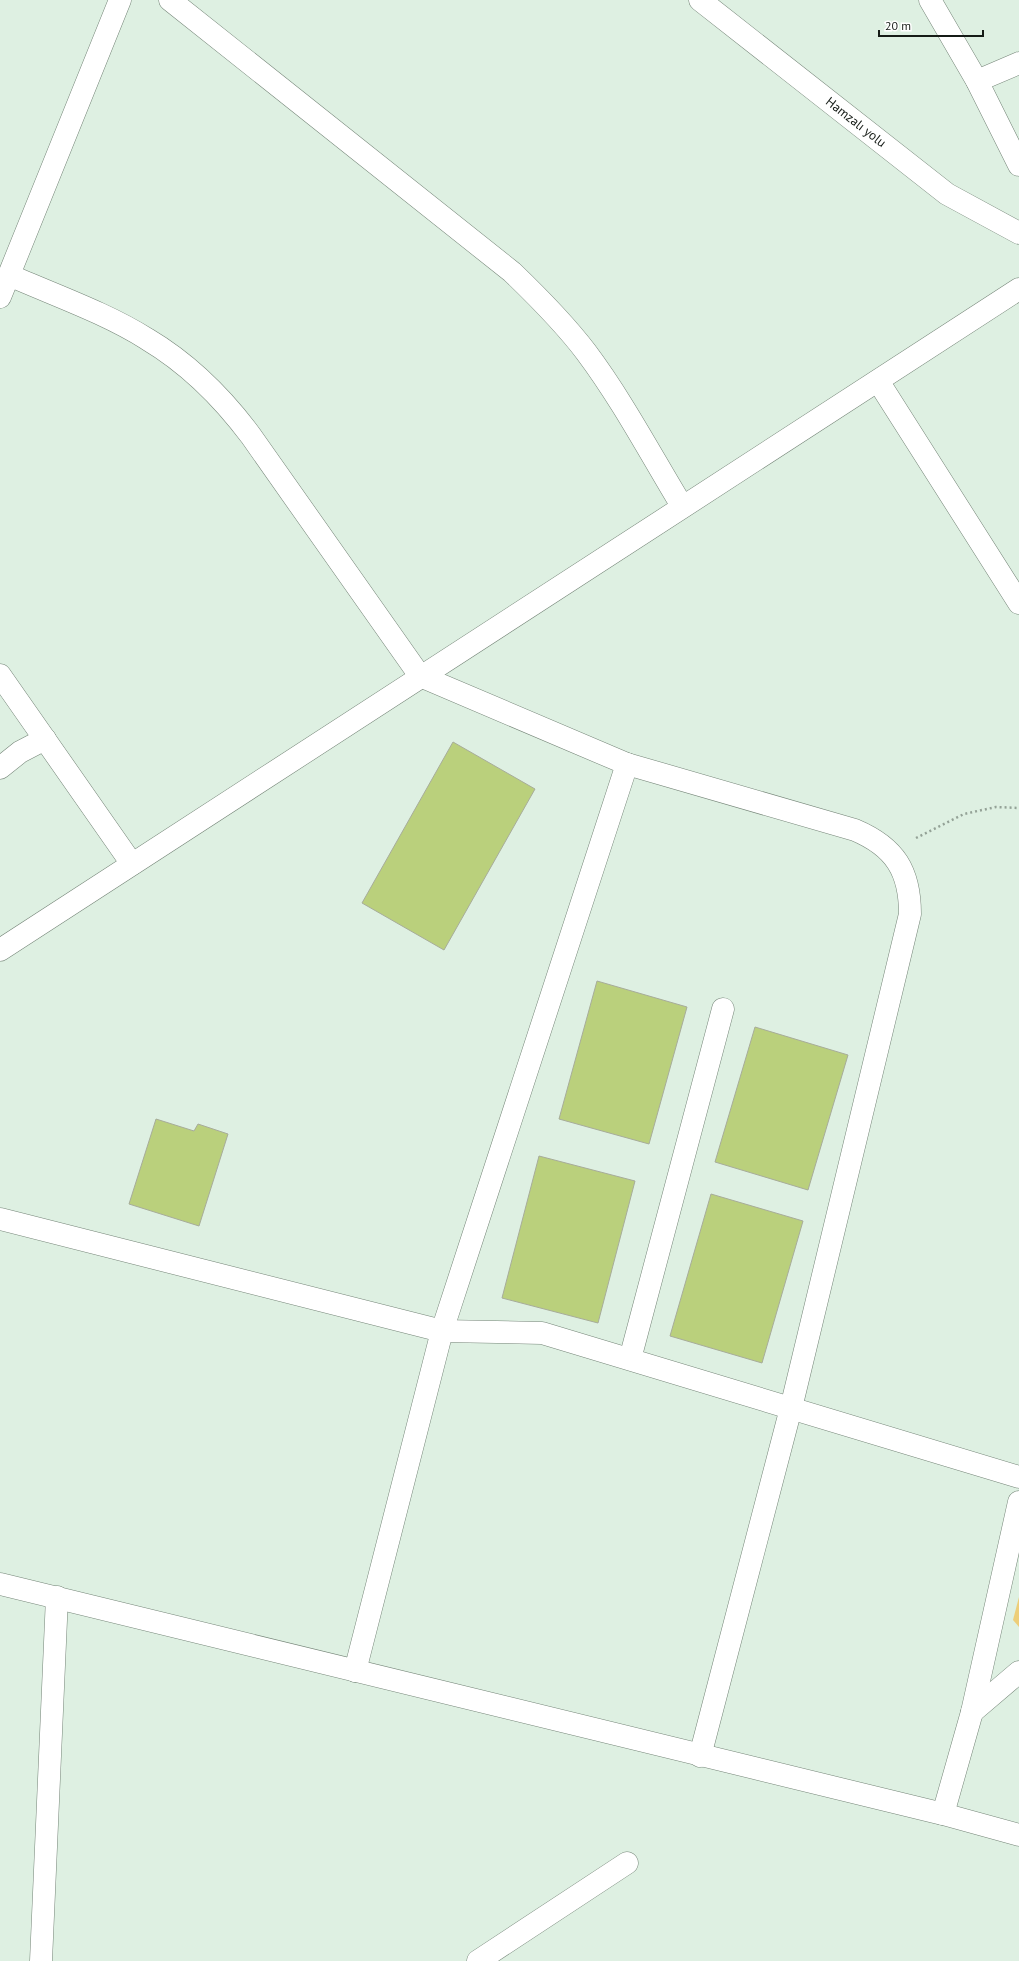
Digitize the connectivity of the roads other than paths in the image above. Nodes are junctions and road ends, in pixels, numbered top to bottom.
1 (120, 0) edge
2 (170, 0) edge
3 (700, 0) edge
4 (930, 0) edge
5 (1019, 63) edge
6 (977, 81) junction
7 (1019, 164) edge
8 (1019, 233) edge
9 (9, 274) junction
10 (1019, 289) edge
11 (0, 297) edge
12 (878, 381) junction
13 (682, 506) junction
14 (1019, 603) edge
15 (0, 675) edge
16 (420, 676) junction
17 (45, 739) junction
18 (627, 764) junction
19 (0, 768) edge
20 (132, 864) junction
21 (0, 950) edge
22 (723, 1009) dead end
23 (0, 1219) edge
24 (442, 1331) junction
25 (630, 1359) junction
26 (791, 1408) junction
27 (1019, 1477) edge
28 (1019, 1502) edge
29 (0, 1584) edge
30 (57, 1597) junction
31 (355, 1671) junction
32 (1019, 1672) edge
33 (972, 1712) junction
34 (700, 1756) junction
35 (943, 1814) junction
36 (1019, 1835) edge
37 (627, 1863) dead end
38 (42, 1961) edge
39 (478, 1961) edge

1 - 9 street
2 - 13 street
3 - 8 street, Hamzalı yolu
4 - 6 street
5 - 6 street
6 - 7 street
9 - 11 street
9 - 16 street
10 - 12 street
12 - 13 street
12 - 14 street
13 - 16 street
15 - 17 street
16 - 18 street
16 - 20 street
17 - 19 street
17 - 20 street
18 - 24 street
18 - 26 street
20 - 21 street
22 - 25 street
23 - 24 street
24 - 25 street
24 - 31 street
25 - 26 street
26 - 27 street
26 - 34 street
28 - 33 street
29 - 30 street
30 - 31 street
30 - 38 street
31 - 34 street
32 - 33 street
33 - 35 street
34 - 35 street
35 - 36 street
37 - 39 street

